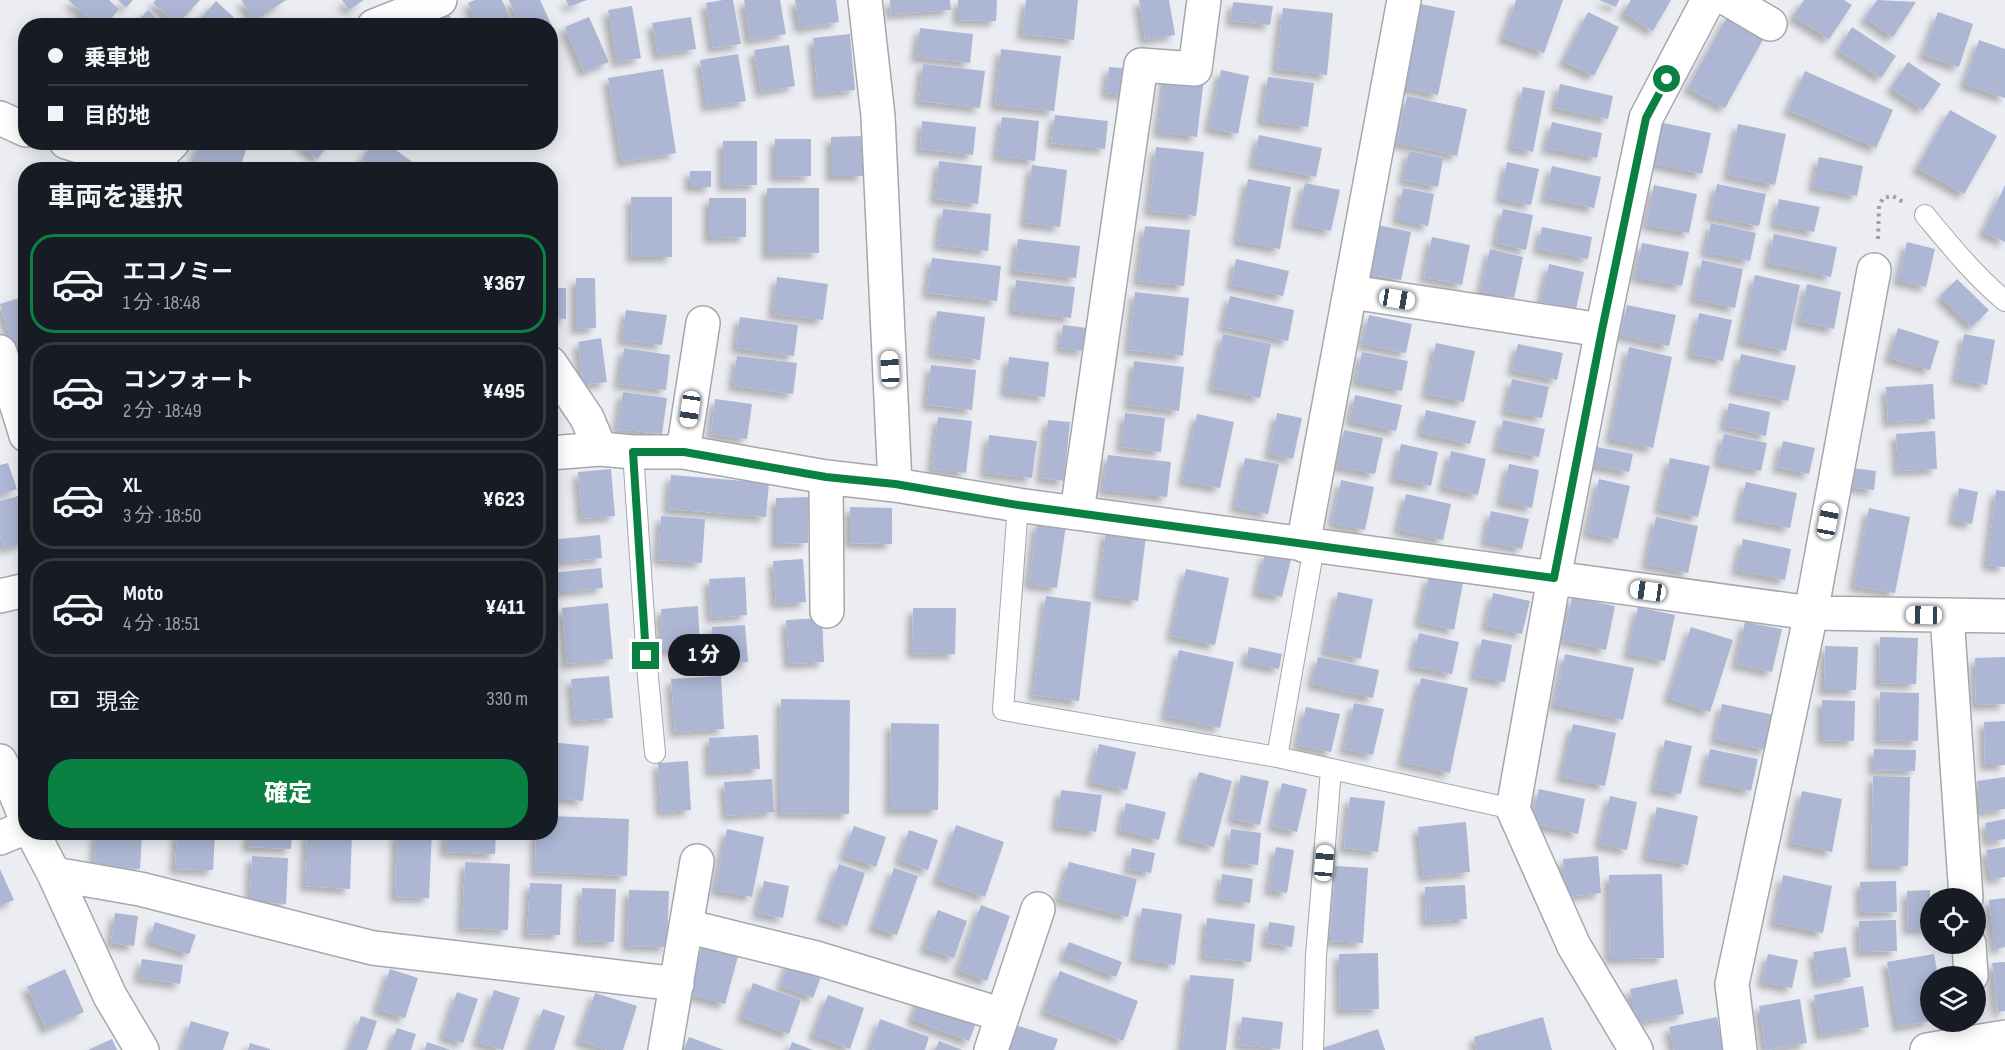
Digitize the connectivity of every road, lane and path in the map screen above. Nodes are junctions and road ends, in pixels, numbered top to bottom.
1 (440, 0) edge
2 (866, 0) edge
3 (1204, 0) edge
4 (1404, 0) edge
5 (1708, 0) edge
6 (1729, 0) edge
7 (394, 18) edge
8 (1770, 24) dead end
9 (0, 118) edge
10 (18, 126) edge
11 (93, 150) edge
12 (167, 150) edge
13 (133, 162) edge
14 (158, 162) edge
15 (1925, 215) joint
16 (1875, 270) joint
17 (1351, 292) junction
18 (2005, 302) edge
19 (703, 323) dead end
20 (1602, 330) junction
21 (0, 352) edge
22 (558, 375) edge
23 (18, 409) edge
24 (600, 449) junction
25 (558, 452) edge
26 (633, 452) junction
27 (684, 452) junction
28 (826, 477) junction
29 (895, 484) junction
30 (1018, 505) junction
31 (1077, 512) junction
32 (1309, 546) junction
33 (1554, 578) junction
34 (18, 592) edge
35 (0, 596) edge
36 (827, 611) dead end
37 (1811, 612) junction
38 (1947, 615) junction
39 (2005, 616) edge
40 (655, 753) dead end
41 (1277, 757) junction
42 (0, 761) edge
43 (1331, 770) junction
44 (18, 799) edge
45 (1514, 809) junction
46 (18, 830) edge
47 (0, 838) edge
48 (36, 840) edge
49 (697, 861) dead end
50 (54, 874) junction
51 (1965, 888) edge
52 (1038, 909) dead end
53 (686, 926) junction
54 (677, 984) junction
55 (1003, 1015) junction
56 (1985, 1034) edge
57 (142, 1050) edge
58 (665, 1050) edge
59 (991, 1050) edge
60 (1313, 1050) edge
61 (1636, 1050) edge
62 (1740, 1050) edge
63 (1927, 1050) edge

1 - 7 street
2 - 29 street
3 - 31 street
4 - 17 street
5 - 20 street
6 - 8 street
9 - 10 street
11 - 13 street
12 - 14 street
15 - 16 path
15 - 18 lane
16 - 37 street
17 - 20 street
17 - 32 street
19 - 27 street
20 - 33 street
21 - 23 street
22 - 24 street
24 - 25 street
24 - 26 street
26 - 27 street
26 - 40 lane
27 - 28 street
28 - 29 street
28 - 36 street
29 - 30 street
30 - 31 street
30 - 41 lane
31 - 32 street
32 - 33 street
32 - 41 lane
33 - 37 street
33 - 45 street
34 - 35 street
37 - 38 street
37 - 62 street
38 - 39 street
38 - 51 street
41 - 43 lane
42 - 44 street
43 - 45 lane
43 - 60 lane
45 - 61 street
46 - 47 street
48 - 50 street
49 - 53 street
50 - 54 street
50 - 57 street
52 - 55 street
53 - 54 street
53 - 55 street
54 - 58 street
55 - 59 street
56 - 63 street

